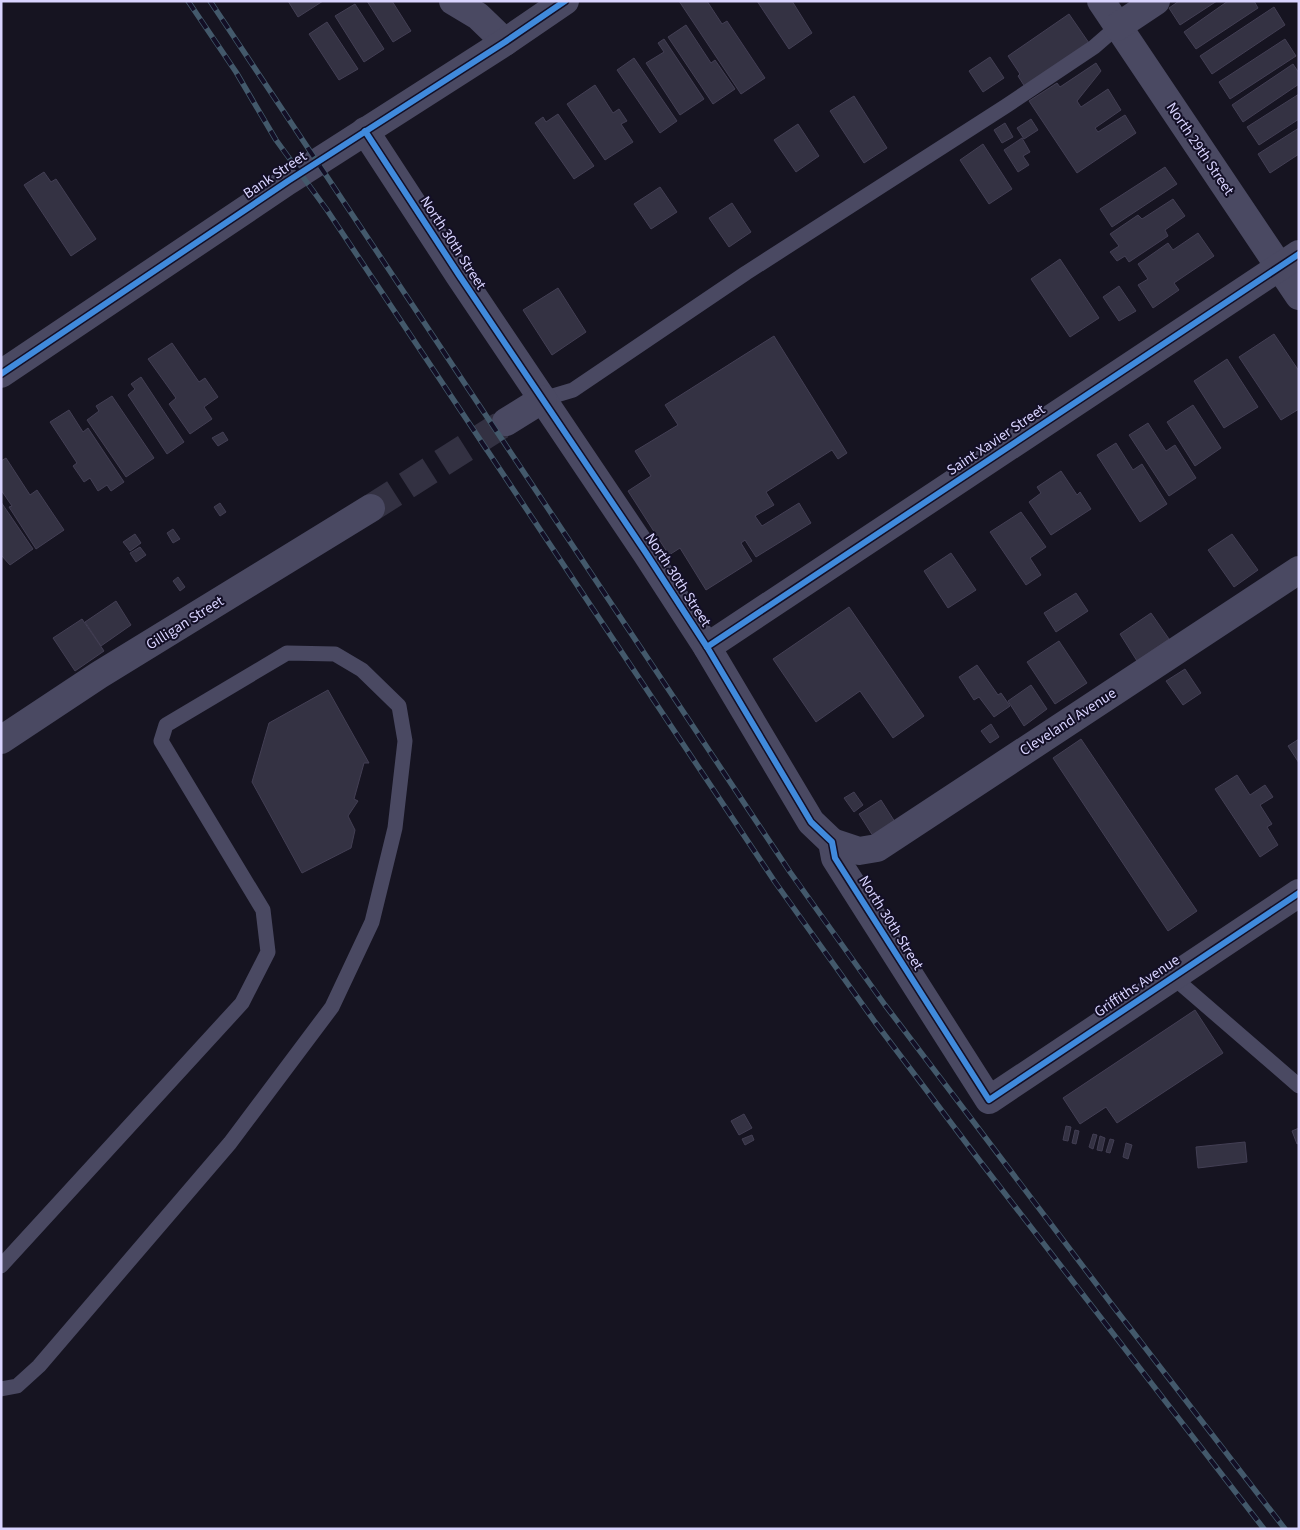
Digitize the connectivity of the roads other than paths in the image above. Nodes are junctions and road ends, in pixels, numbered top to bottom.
1 (453, 1) edge
2 (565, 1) edge
3 (1101, 1) edge
4 (1156, 1) edge
5 (1118, 27) junction
6 (505, 42) junction
7 (365, 132) junction
8 (1289, 260) edge
9 (1299, 296) edge
10 (1, 374) edge
11 (543, 399) junction
12 (506, 422) tunnel mouth
13 (371, 508) tunnel mouth
14 (1299, 570) edge
15 (707, 647) junction
16 (1, 740) edge
17 (832, 842) junction
18 (1299, 892) edge
19 (1173, 977) junction
20 (1299, 1086) edge
21 (988, 1100) joint
22 (1, 1266) edge
23 (1, 1389) edge

1 - 6 street
2 - 6 street, Bank Street
3 - 5 street, North 29th Street
4 - 5 street
5 - 8 street, North 29th Street
5 - 11 lane
6 - 7 street, Bank Street
7 - 10 street, Bank Street
7 - 11 street, North 30th Street
8 - 9 street, North 29th Street
8 - 15 street, Saint Xavier Street
11 - 12 street
11 - 15 street, North 30th Street
13 - 16 street, Gilligan Street
14 - 17 street, Cleveland Avenue
15 - 17 street, North 30th Street
17 - 21 street, North 30th Street
18 - 19 street, Griffiths Avenue
19 - 20 lane
19 - 21 street, Griffiths Avenue
22 - 23 lane

